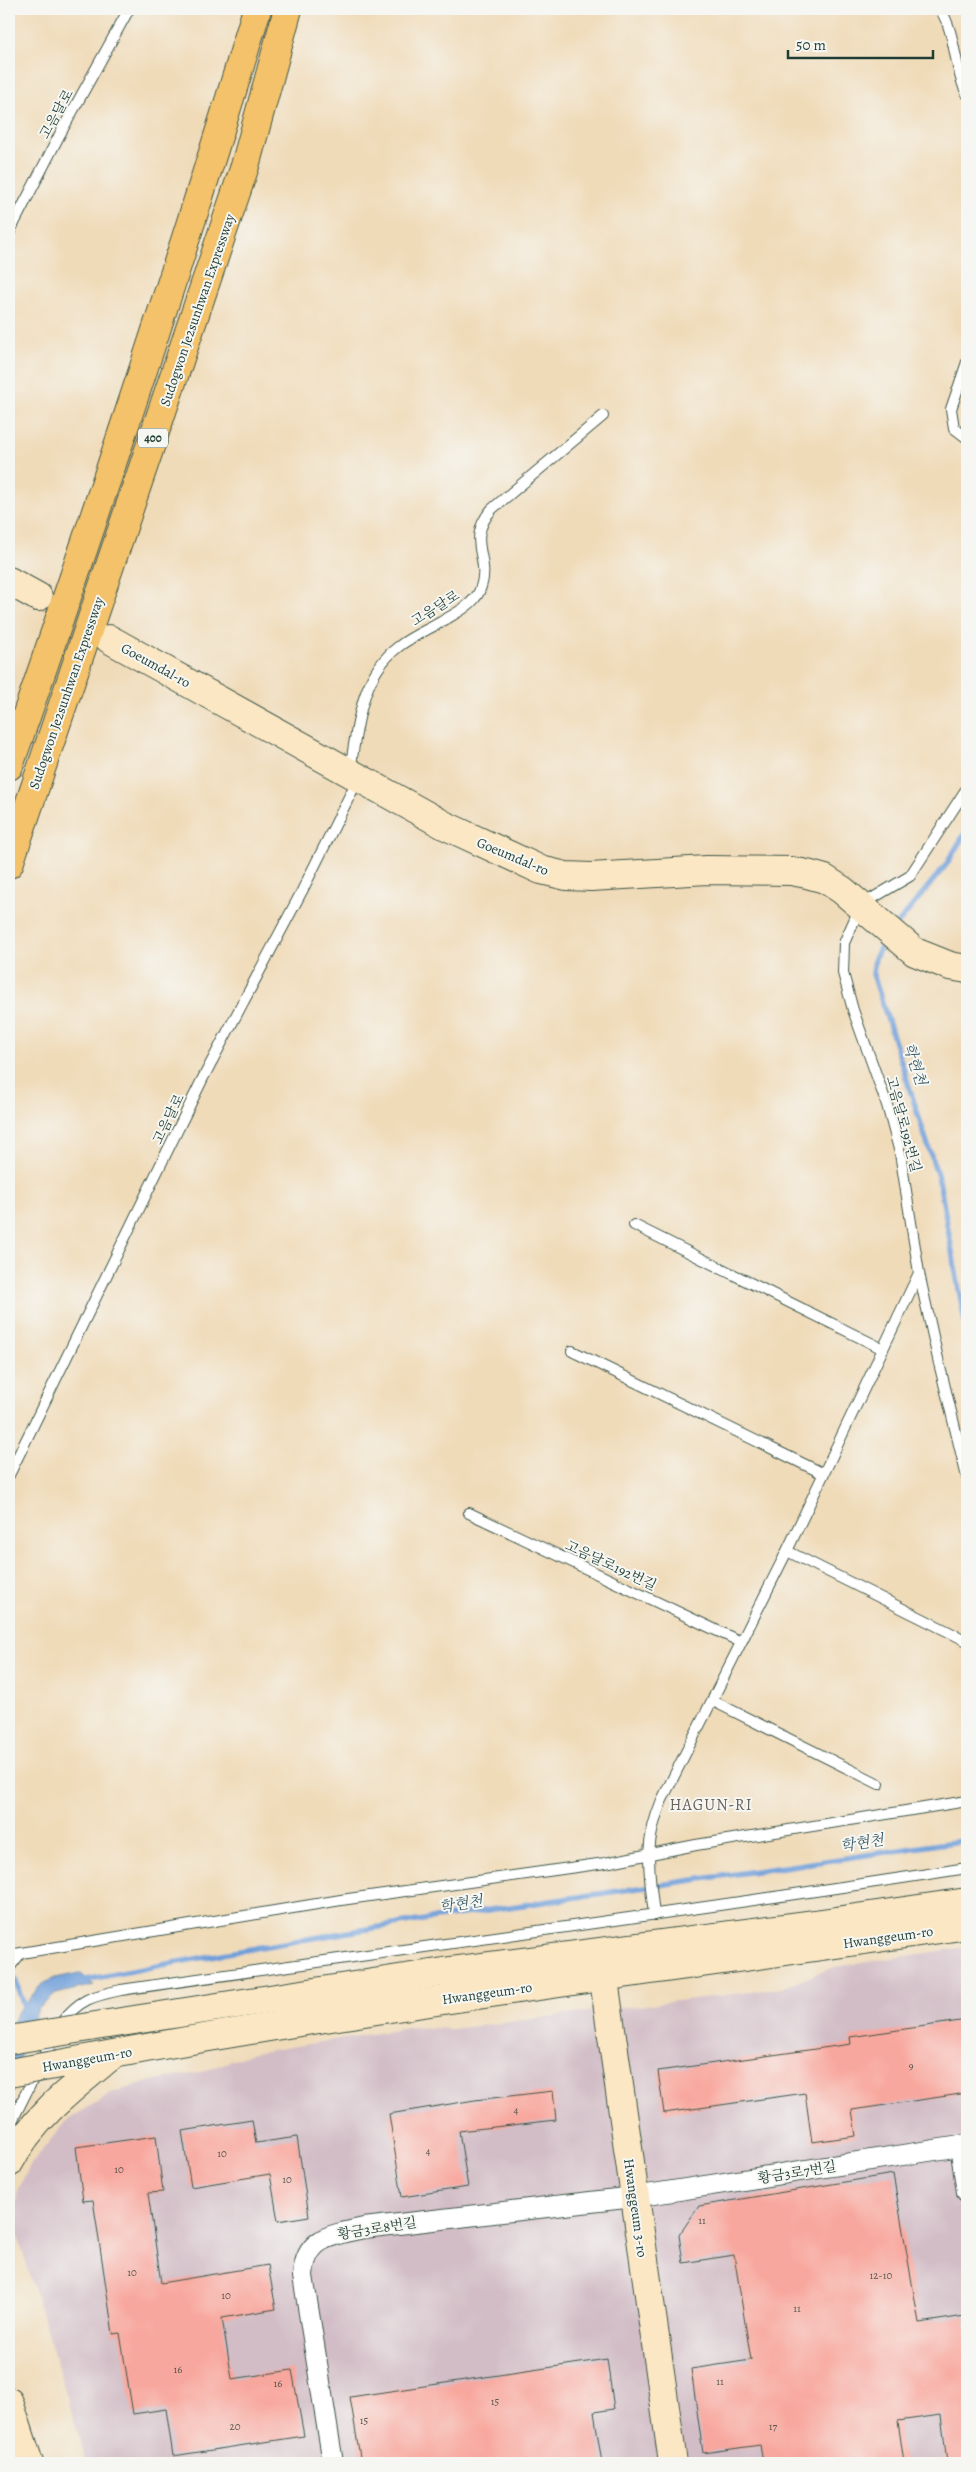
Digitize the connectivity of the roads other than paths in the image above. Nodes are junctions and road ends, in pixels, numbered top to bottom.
1 (129, 9) edge
2 (257, 9) edge
3 (288, 9) edge
4 (940, 9) edge
5 (967, 94) edge
6 (9, 233) edge
7 (967, 362) edge
8 (603, 416) dead end
9 (967, 438) edge
10 (9, 581) edge
11 (38, 597) dead end
12 (109, 639) dead end
13 (9, 766) edge
14 (354, 775) junction
15 (967, 788) edge
16 (9, 864) edge
17 (868, 911) junction
18 (967, 969) edge
19 (634, 1225) dead end
20 (919, 1273) junction
21 (884, 1349) junction
22 (572, 1350) dead end
23 (822, 1473) junction
24 (9, 1475) edge
25 (967, 1476) edge
26 (469, 1512) dead end
27 (787, 1551) junction
28 (967, 1641) edge
29 (741, 1642) junction
30 (713, 1701) junction
31 (879, 1784) dead end
32 (967, 1802) edge
33 (647, 1854) junction
34 (967, 1868) edge
35 (967, 1902) edge
36 (653, 1910) junction
37 (967, 1925) edge
38 (20, 1954) junction
39 (9, 1955) edge
40 (602, 1964) junction
41 (9, 1968) edge
42 (9, 2040) edge
43 (113, 2054) junction
44 (9, 2073) edge
45 (9, 2127) edge
46 (964, 2146) edge
47 (9, 2163) edge
48 (967, 2192) edge
49 (634, 2197) junction
50 (9, 2402) edge
51 (29, 2463) edge
52 (333, 2463) edge
53 (673, 2463) edge

1 - 6 lane, 고음달로
2 - 13 highway, 400
3 - 16 highway, Sudogwon Je2sunhwan Expressway / 400
4 - 5 lane
7 - 9 lane
8 - 14 lane, 고음달로
10 - 11 street
12 - 14 street, Goeumdal-ro
14 - 17 street, Goeumdal-ro
14 - 24 lane, 고음달로
15 - 17 lane
17 - 18 street, Goeumdal-ro
17 - 20 lane, 고음달로192번길
19 - 21 lane
20 - 21 lane
20 - 25 lane, 고음달로192번길
21 - 23 lane
22 - 23 lane
23 - 27 lane
26 - 29 lane, 고음달로192번길
27 - 28 lane
27 - 29 lane
29 - 30 lane
30 - 31 lane
30 - 33 lane
32 - 33 lane
33 - 36 lane
33 - 38 lane
34 - 36 lane
35 - 40 street, Hwanggeum-ro
36 - 45 lane
37 - 40 street, Hwanggeum-ro
38 - 39 lane
38 - 41 lane
40 - 42 street, Hwanggeum-ro, bridge
40 - 43 street, Hwanggeum-ro
40 - 49 street, Hwanggeum 3-ro
43 - 44 street, Hwanggeum-ro, bridge
43 - 47 street
46 - 48 street, 황금3로7번길
46 - 49 street, 황금3로7번길
49 - 52 street, 황금3로8번길
49 - 53 street, Hwanggeum 3-ro
50 - 51 street

